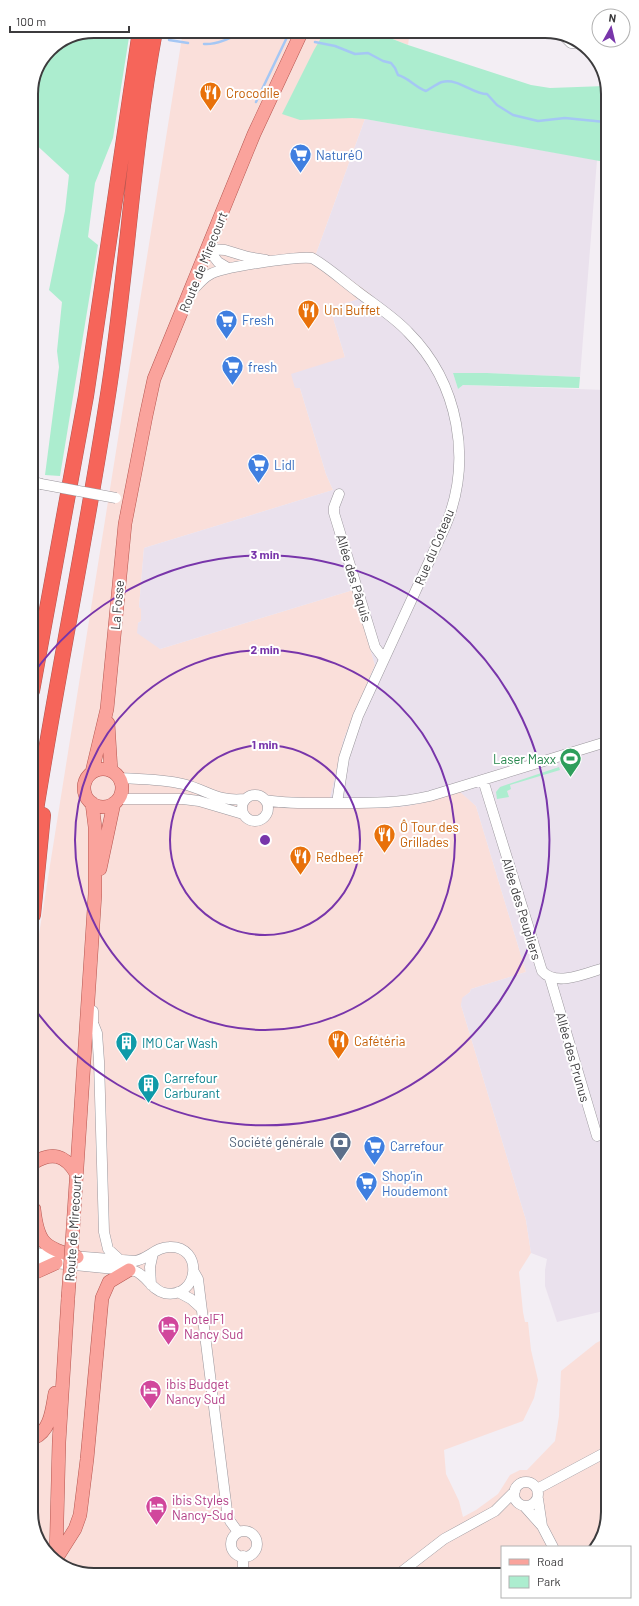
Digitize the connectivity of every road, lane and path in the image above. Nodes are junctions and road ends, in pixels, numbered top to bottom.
1 (139, 38) edge
2 (154, 38) edge
3 (299, 38) edge
4 (215, 233) junction
5 (208, 249) junction
6 (225, 250) junction
7 (272, 261) junction
8 (228, 268) junction
9 (189, 293) junction
10 (38, 482) edge
11 (339, 494) dead end
12 (129, 502) junction
13 (38, 658) edge
14 (384, 659) junction
15 (107, 709) junction
16 (601, 744) edge
17 (43, 762) junction
18 (92, 772) junction
19 (115, 774) junction
20 (483, 780) junction
21 (38, 796) edge
22 (245, 799) junction
23 (265, 800) junction
24 (116, 801) junction
25 (290, 803) junction
26 (337, 803) junction
27 (92, 804) junction
28 (243, 814) junction
29 (266, 814) junction
30 (38, 864) edge
31 (95, 894) junction
32 (601, 969) edge
33 (89, 978) junction
34 (550, 978) junction
35 (597, 1136) dead end
36 (38, 1160) edge
37 (76, 1173) junction
38 (38, 1231) edge
39 (38, 1253) edge
40 (153, 1253) junction
41 (77, 1257) junction
42 (120, 1260) junction
43 (38, 1261) edge
44 (56, 1263) junction
45 (129, 1270) junction
46 (38, 1271) edge
47 (194, 1272) junction
48 (151, 1285) junction
49 (178, 1292) junction
50 (68, 1298) junction
51 (201, 1308) junction
52 (38, 1436) edge
53 (601, 1455) edge
54 (514, 1491) junction
55 (537, 1494) junction
56 (523, 1506) junction
57 (495, 1511) junction
58 (542, 1526) junction
59 (238, 1532) junction
60 (552, 1546) edge
61 (56, 1553) edge
62 (59, 1555) edge
63 (243, 1556) junction
64 (243, 1568) edge
65 (406, 1568) edge

1 - 13 highway
2 - 17 highway
3 - 4 main road, Route de Mirecourt
4 - 5 main road, Route de Mirecourt
4 - 6 street
5 - 6 street, Rue du Coteau
5 - 8 street
5 - 9 main road, Route de Mirecourt
6 - 7 street, Rue du Coteau
7 - 8 street, Rue du Coteau
7 - 14 street, Rue du Coteau
8 - 9 street, Rue du Coteau
9 - 12 main road, Route de Mirecourt
10 - 12 street, bridge
11 - 14 street, Allée des Pâquis
12 - 15 main road, La Fosse
14 - 26 street, Rue du Coteau
15 - 18 main road, La Fosse
15 - 19 main road, La Fosse
16 - 20 street
17 - 21 highway
17 - 30 highway
18 - 19 main road
18 - 27 main road
19 - 22 street
19 - 24 main road
20 - 26 street
20 - 34 street, Allée des Peupliers
22 - 23 street
22 - 28 street
23 - 25 street
23 - 29 street
24 - 27 main road
24 - 28 street
24 - 31 main road, Route de Mirecourt
25 - 26 street
25 - 29 street
27 - 31 main road, Route de Mirecourt
28 - 29 street
31 - 33 main road, Route de Mirecourt
32 - 34 street
33 - 37 main road, Route de Mirecourt
33 - 42 street
34 - 35 street, Allée des Prunus
36 - 37 main road
37 - 50 main road, Route de Mirecourt, bridge
38 - 41 main road
39 - 41 street
40 - 42 street
40 - 47 street
40 - 48 street
41 - 42 street
43 - 44 street
44 - 45 street
44 - 46 main road
45 - 48 street
45 - 62 main road
47 - 49 street
47 - 51 street
48 - 49 street
49 - 51 street
50 - 52 main road
50 - 61 main road, Route de Mirecourt
51 - 59 street
53 - 55 street
54 - 55 street
54 - 56 street
54 - 57 street
55 - 56 street
55 - 58 street
56 - 57 street
56 - 58 street
57 - 65 street
58 - 60 street
59 - 63 street
59 - 63 street
63 - 64 street

